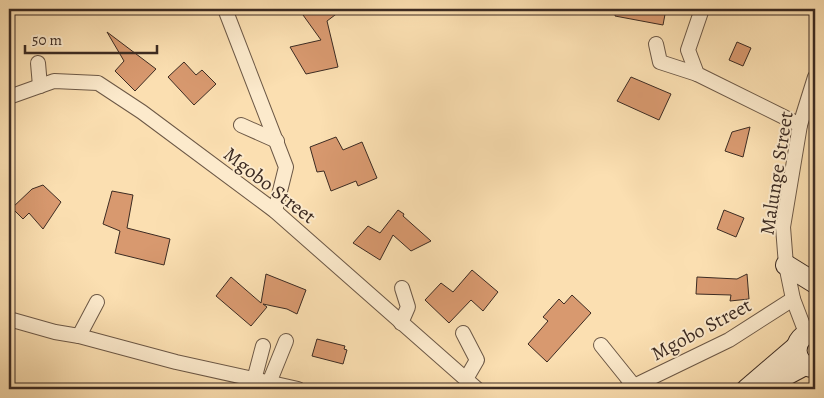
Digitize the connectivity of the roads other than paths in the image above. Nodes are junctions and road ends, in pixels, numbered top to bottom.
1 (225, 9) edge
2 (702, 9) edge
3 (656, 44) dead end
4 (38, 63) dead end
5 (697, 74) junction
6 (815, 77) edge
7 (40, 86) junction
8 (9, 97) edge
9 (800, 124) junction
10 (241, 125) dead end
11 (277, 141) junction
12 (275, 212) junction
13 (786, 265) junction
14 (815, 283) edge
15 (402, 288) dead end
16 (793, 299) junction
17 (97, 302) dead end
18 (9, 319) edge
19 (401, 323) junction
20 (463, 333) dead end
21 (79, 336) junction
22 (806, 338) edge
23 (286, 341) dead end
24 (601, 345) dead end
25 (263, 346) dead end
26 (812, 370) edge
27 (466, 379) junction
28 (254, 380) junction
29 (269, 383) junction
30 (629, 388) edge
31 (298, 389) edge
32 (477, 389) edge
33 (748, 389) edge
34 (759, 389) edge

1 - 11 street
2 - 5 street
3 - 5 street
4 - 7 street
5 - 9 street
6 - 9 street, Malunge Street
7 - 8 street, Mgobo Street
7 - 12 street, Mgobo Street
9 - 13 street, Malunge Street
10 - 11 street
11 - 12 street
12 - 19 street, Mgobo Street
13 - 14 main road
13 - 16 street, Malunge Street
15 - 19 street
16 - 22 street, Malunge Street
16 - 30 street, Mgobo Street
17 - 21 street
18 - 21 street
19 - 27 street, Mgobo Street
20 - 27 street
21 - 28 street
22 - 26 main road
22 - 33 main road
23 - 29 street
24 - 30 street
25 - 28 street
26 - 34 main road
27 - 32 street, Mgobo Street
28 - 29 street
29 - 31 street

